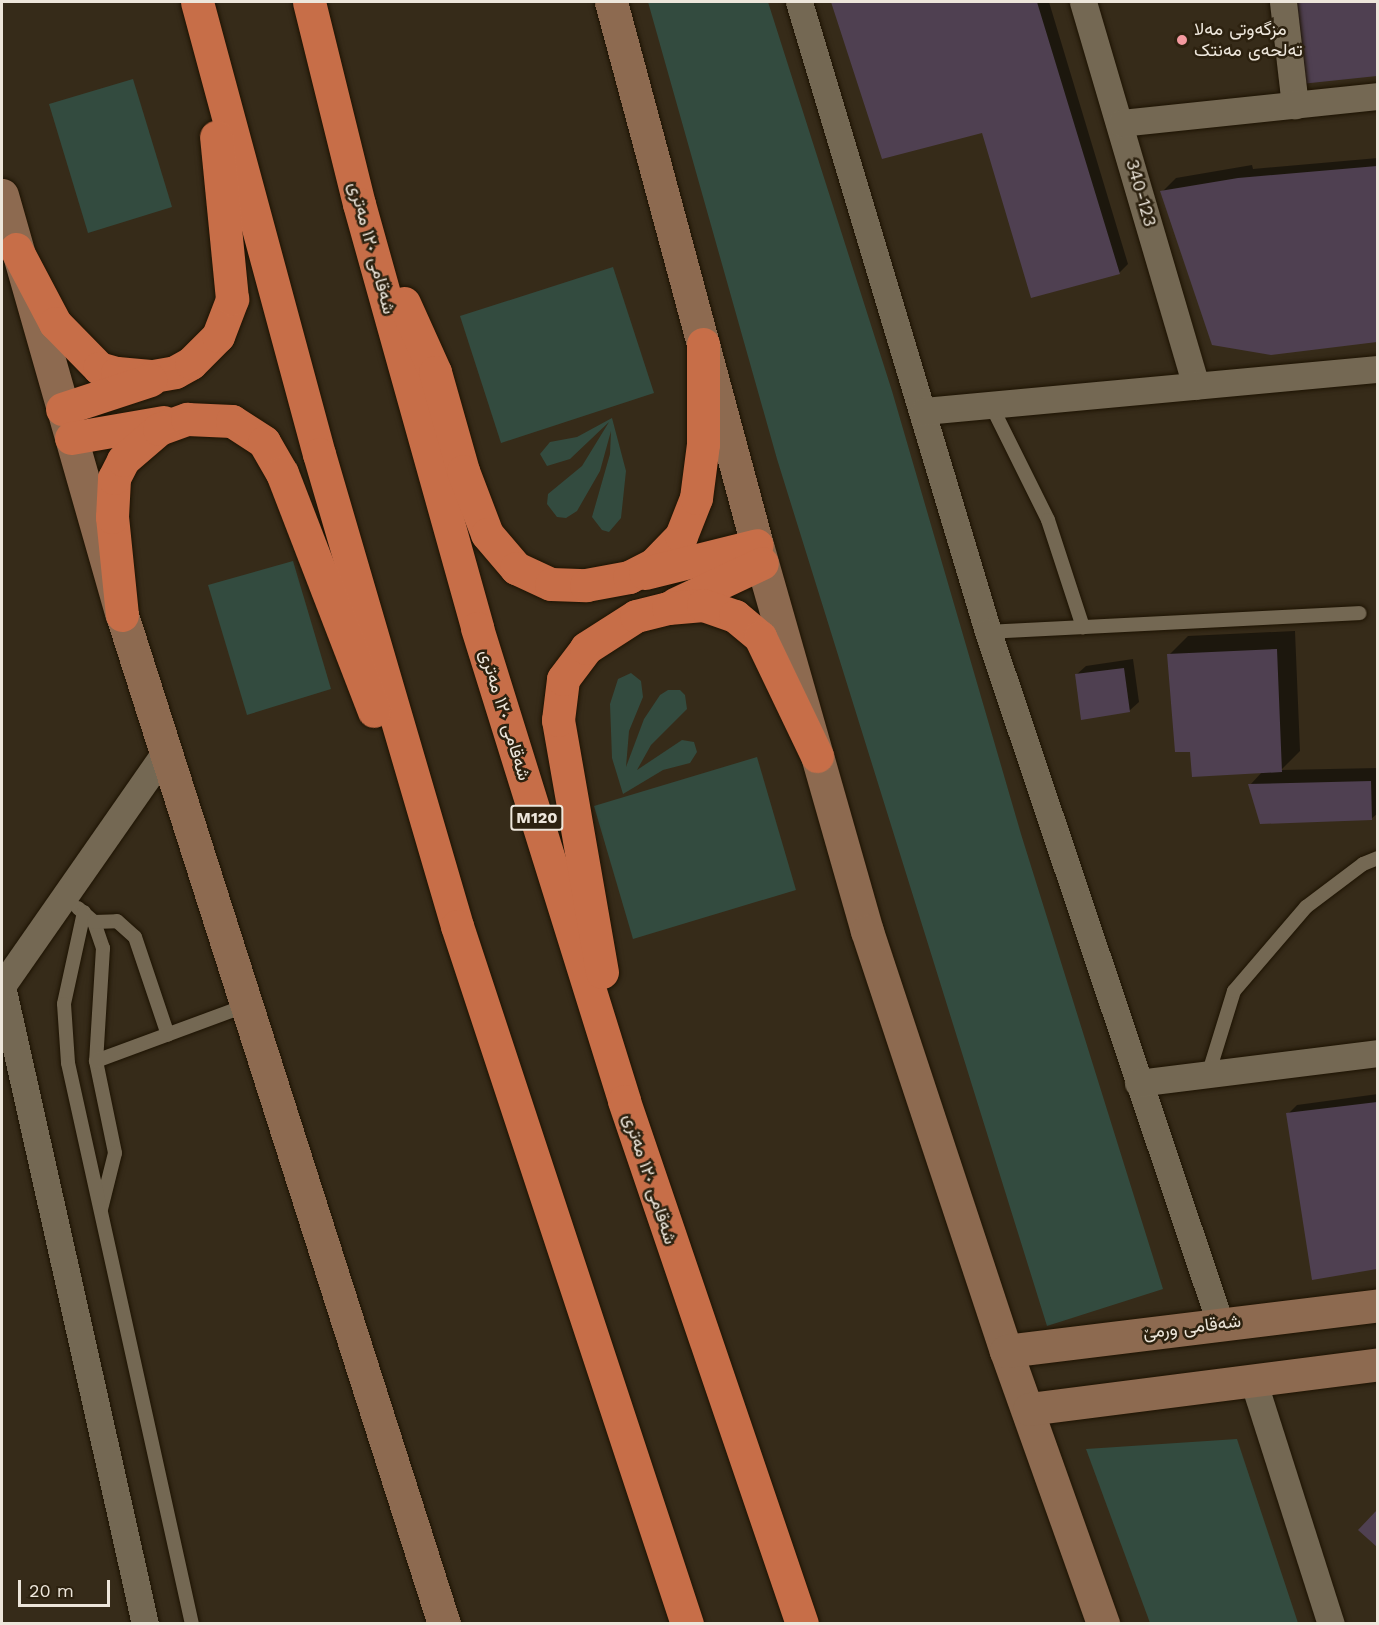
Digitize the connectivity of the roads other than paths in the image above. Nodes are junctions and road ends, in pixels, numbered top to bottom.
1 (309, 2) edge
2 (611, 2) edge
3 (799, 2) edge
4 (1083, 2) edge
5 (1283, 2) edge
6 (200, 16) edge
7 (1377, 96) edge
8 (1295, 105) junction
9 (1121, 123) junction
10 (2, 195) edge
11 (359, 204) junction
12 (16, 249) junction
13 (703, 344) junction
14 (1377, 369) edge
15 (174, 372) junction
16 (1196, 386) junction
17 (991, 405) junction
18 (924, 411) junction
19 (188, 418) junction
20 (67, 423) junction
21 (760, 554) junction
22 (628, 577) junction
23 (668, 608) junction
24 (1360, 613) dead end
25 (122, 615) junction
26 (1083, 627) junction
27 (988, 632) junction
28 (166, 751) junction
29 (817, 756) junction
30 (1377, 858) edge
31 (80, 910) junction
32 (457, 926) junction
33 (2, 986) edge
34 (247, 1005) junction
35 (168, 1035) junction
36 (1377, 1053) edge
37 (96, 1061) junction
38 (1208, 1075) junction
39 (1137, 1083) junction
40 (624, 1101) junction
41 (100, 1214) junction
42 (1377, 1305) edge
43 (1220, 1323) junction
44 (1006, 1351) junction
45 (1377, 1364) edge
46 (1253, 1380) junction
47 (1029, 1409) junction
48 (145, 1623) edge
49 (192, 1623) edge
50 (444, 1623) edge
51 (687, 1623) edge
52 (802, 1623) edge
53 (1103, 1623) edge
54 (1331, 1623) edge

1 - 11 highway, شەقامی ١٢٠ مەتری / M120
2 - 13 street
3 - 18 street
4 - 9 street, 340-123
5 - 8 street
6 - 15 highway
6 - 32 highway
7 - 8 street
8 - 9 street
9 - 16 street, 340-123
10 - 12 street
11 - 22 highway
11 - 40 highway, شەقامی ١٢٠ مەتری / M120
12 - 15 highway
12 - 20 street
13 - 21 street
13 - 22 highway
14 - 16 street
15 - 20 highway
16 - 17 street
17 - 18 street
17 - 26 lane
18 - 27 street
19 - 20 highway
19 - 25 highway
19 - 32 highway
20 - 25 street
21 - 22 highway
21 - 23 highway
21 - 29 street
23 - 29 highway
23 - 40 highway
24 - 26 lane
25 - 28 street
26 - 27 lane
27 - 39 street
28 - 31 street
28 - 34 street
29 - 44 street
30 - 38 lane
31 - 33 street
31 - 35 lane
31 - 37 lane
31 - 41 lane
32 - 51 highway
33 - 48 street
34 - 35 lane
34 - 50 street
35 - 37 lane
36 - 38 street
37 - 41 lane
38 - 39 street
39 - 43 street
40 - 52 highway, شەقامی ١٢٠ مەتری / M120
41 - 49 lane
42 - 43 street, شەقامی ورمێ
43 - 44 street, شەقامی ورمێ
44 - 47 street
45 - 46 street
46 - 47 street
46 - 54 street
47 - 53 street

